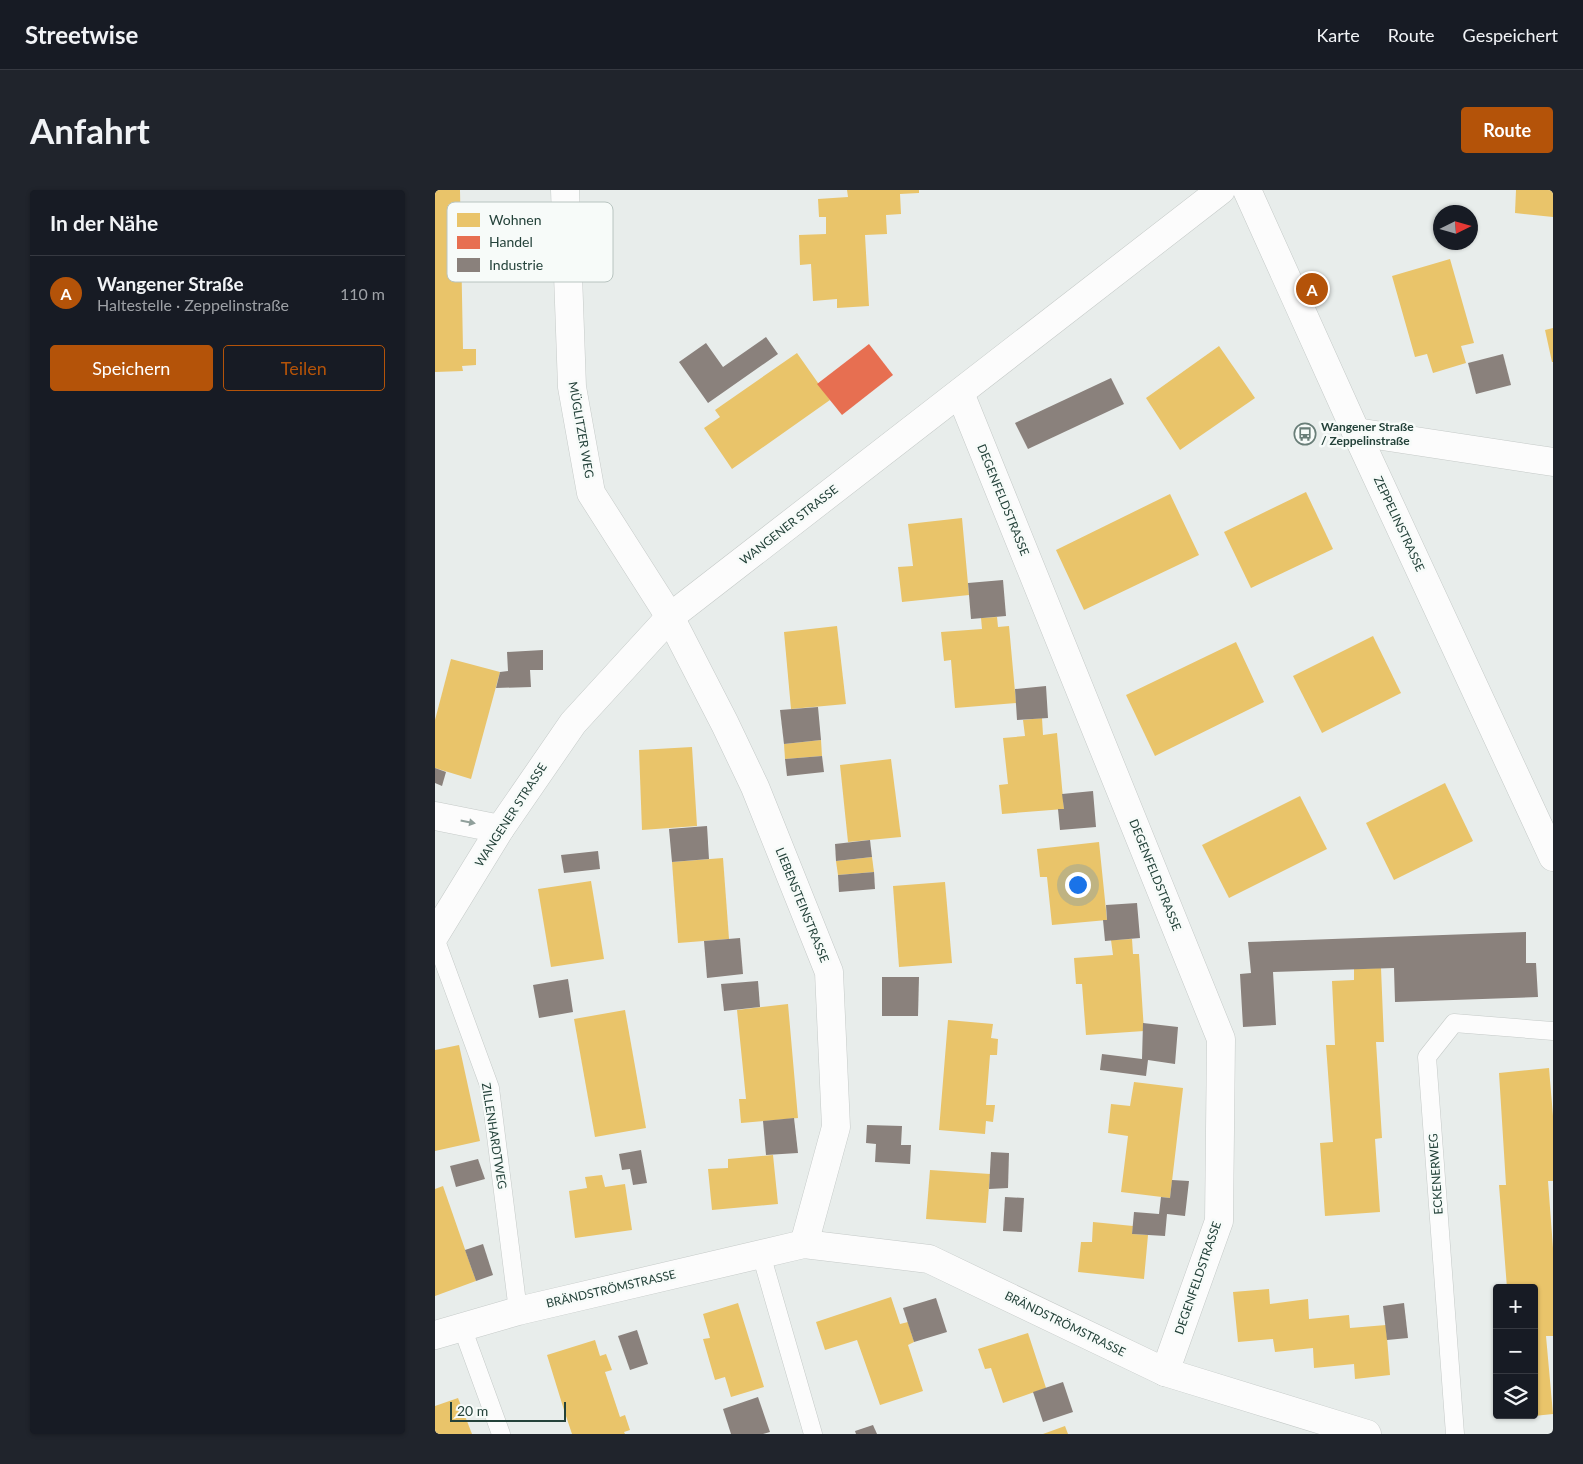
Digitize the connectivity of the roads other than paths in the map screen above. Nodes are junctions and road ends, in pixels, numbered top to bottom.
1 (1221, 190) edge
2 (1247, 190) edge
3 (568, 282) edge
4 (960, 393) junction
5 (1356, 432) junction
6 (1553, 462) edge
7 (670, 617) junction
8 (435, 816) edge
9 (500, 829) junction
10 (1553, 856) edge
11 (435, 937) edge
12 (1553, 1031) edge
13 (804, 1244) junction
14 (761, 1254) junction
15 (518, 1311) junction
16 (462, 1327) junction
17 (435, 1335) edge
18 (1165, 1372) junction
19 (501, 1434) edge
20 (813, 1434) edge
21 (1367, 1434) edge
22 (1455, 1434) edge

1 - 4 street, WANGENER STRASSE
2 - 5 street, ZEPPELINSTRASSE
3 - 7 street, MÜGLITZER WEG
4 - 7 street, WANGENER STRASSE
4 - 18 street, DEGENFELDSTRASSE
5 - 6 street
5 - 10 street, ZEPPELINSTRASSE
7 - 9 street, WANGENER STRASSE
7 - 13 street, LIEBENSTEINSTRASSE
8 -> 9 street
9 - 11 street, WANGENER STRASSE
11 - 15 lane, ZILLENHARDTWEG
12 - 22 lane, ECKENERWEG
13 - 14 street, BRÄNDSTRÖMSTRASSE
13 - 18 street, BRÄNDSTRÖMSTRASSE
14 - 15 street, BRÄNDSTRÖMSTRASSE
14 - 20 lane
15 - 16 street, BRÄNDSTRÖMSTRASSE
16 - 17 street, BRÄNDSTRÖMSTRASSE
16 - 19 lane
18 - 21 street, BRÄNDSTRÖMSTRASSE

